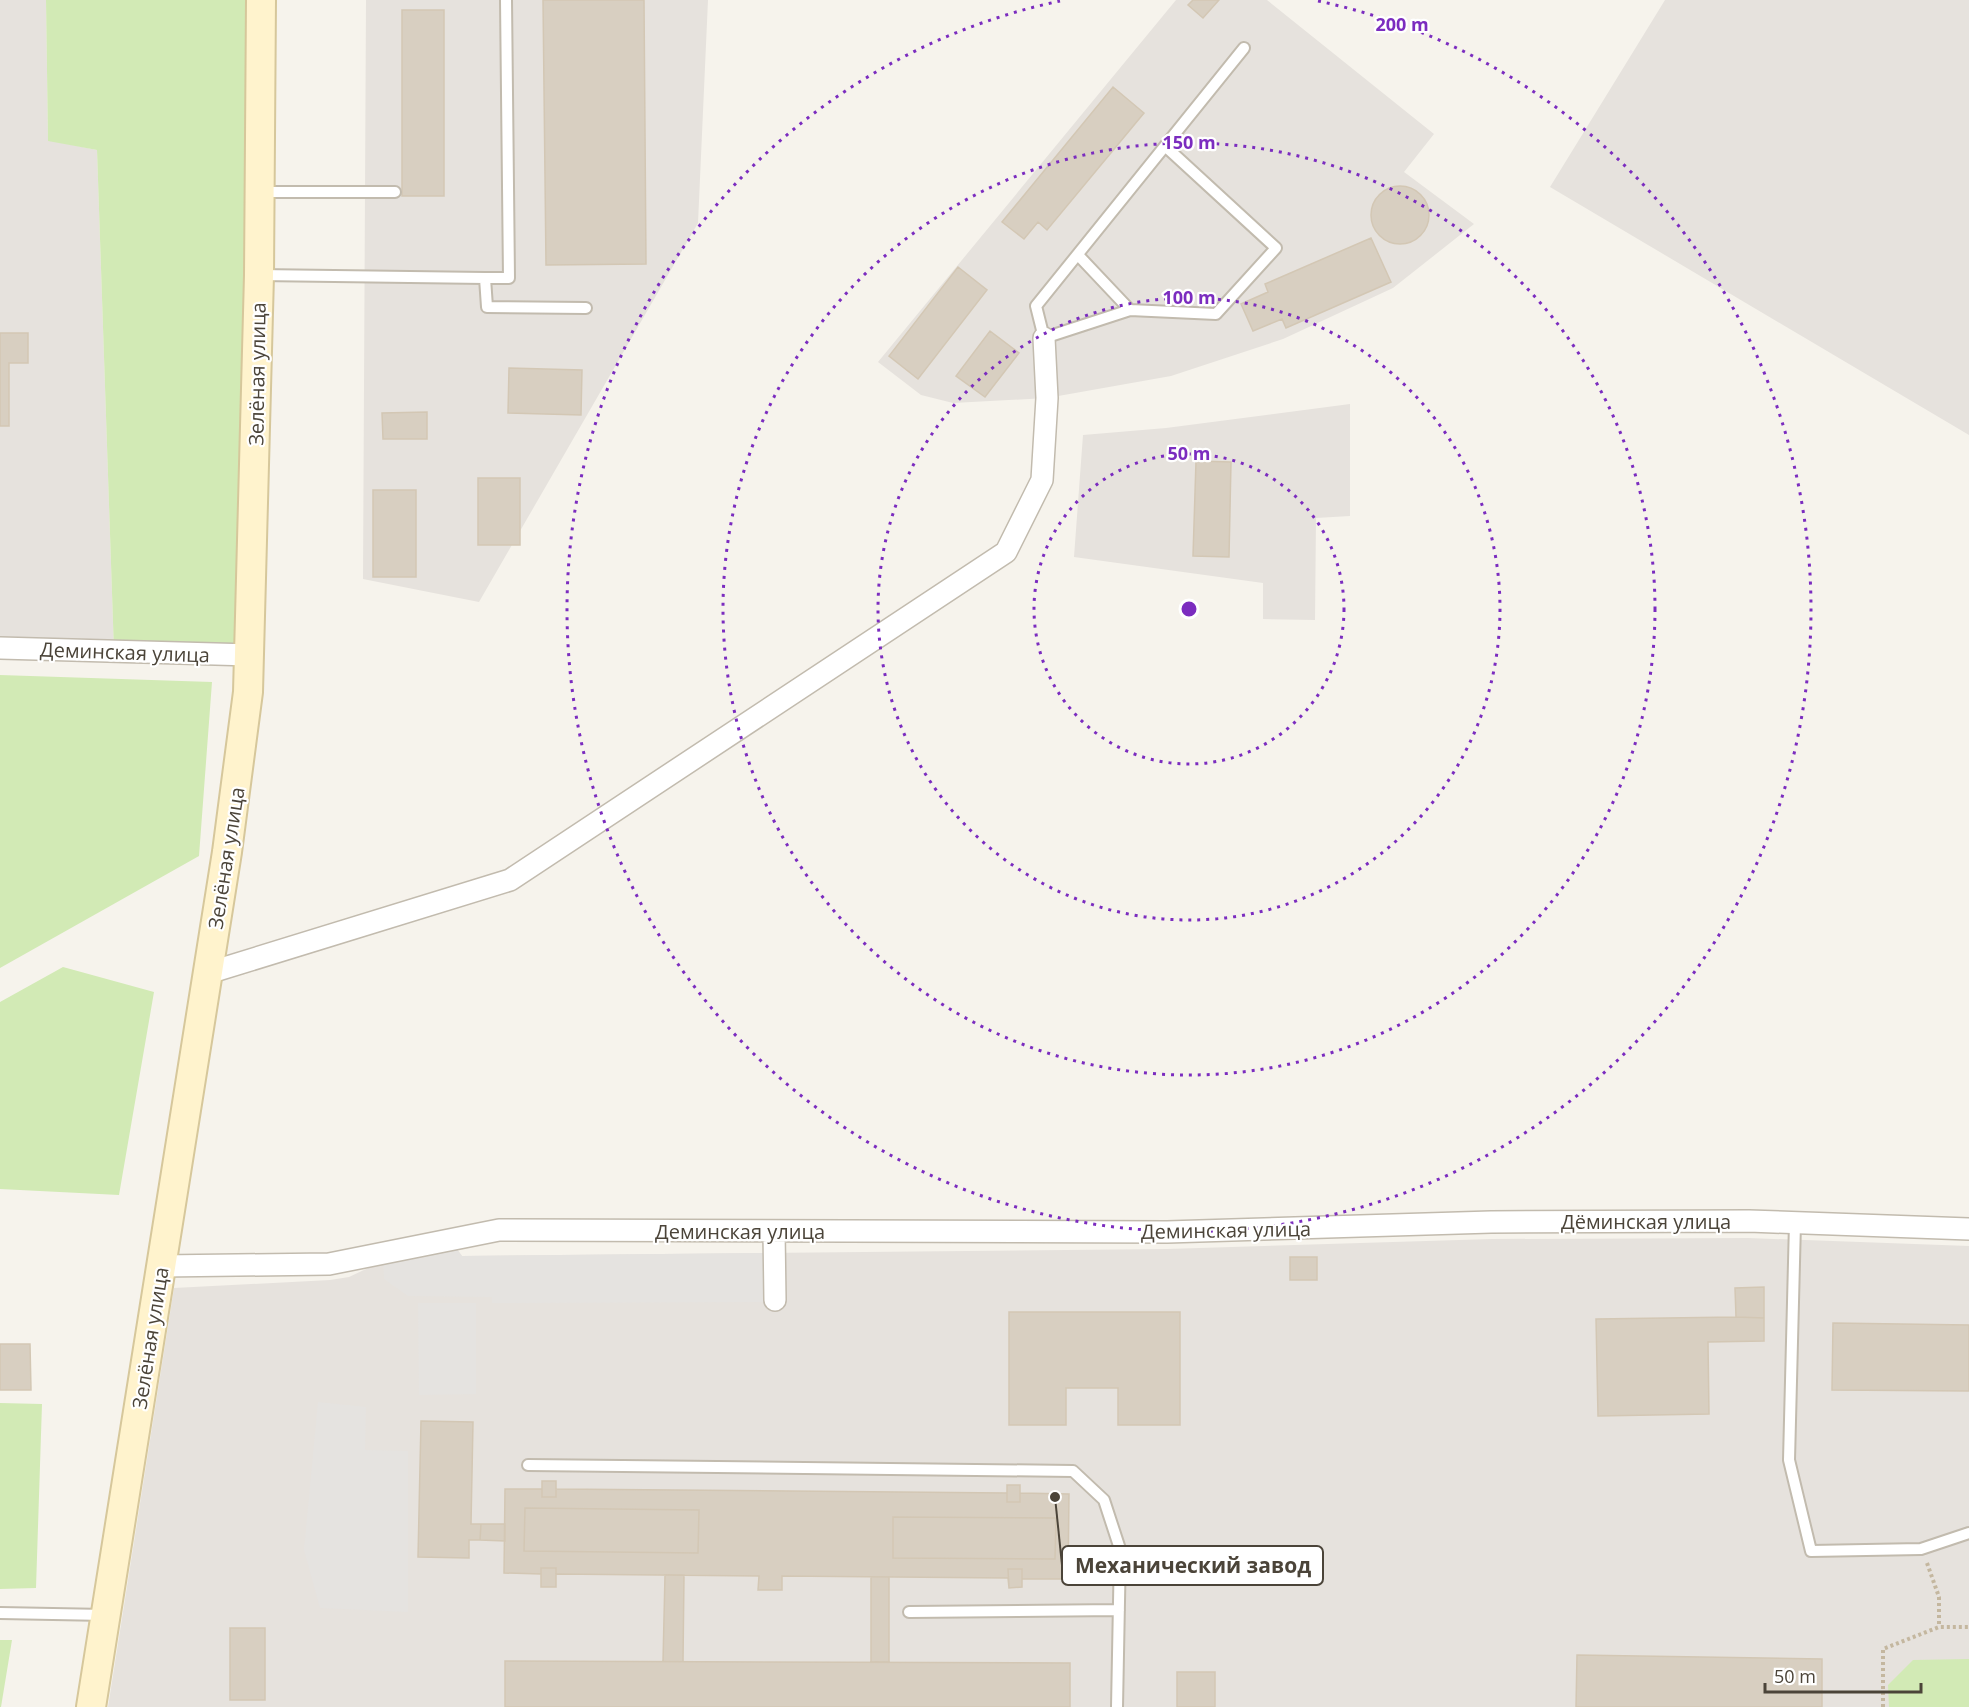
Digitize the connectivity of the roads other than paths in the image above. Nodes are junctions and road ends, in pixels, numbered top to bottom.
1 (261, 0) edge
2 (506, 0) edge
3 (1244, 48) dead end
4 (1165, 146) junction
5 (259, 192) junction
6 (395, 192) dead end
7 (1078, 255) junction
8 (259, 275) junction
9 (485, 278) junction
10 (586, 308) dead end
11 (1130, 310) junction
12 (1044, 338) junction
13 (0, 648) edge
14 (251, 655) junction
15 (208, 973) junction
16 (1795, 1223) junction
17 (1323, 1227) joint
18 (1969, 1229) edge
19 (774, 1231) junction
20 (161, 1266) junction
21 (775, 1300) dead end
22 (528, 1465) dead end
23 (1969, 1533) edge
24 (1119, 1610) junction
25 (909, 1612) dead end
26 (0, 1613) edge
27 (106, 1615) junction
28 (92, 1707) edge
29 (1117, 1707) edge

1 - 5 street, Зелёная улица
2 - 9 lane
3 - 4 lane
4 - 7 lane
4 - 11 lane
5 - 6 lane
5 - 8 street, Зелёная улица
7 - 11 lane
7 - 12 lane
8 - 9 lane
8 - 14 street, Зелёная улица
9 - 10 lane
11 - 12 lane
12 - 15 street
13 - 14 street, Деминская улица
14 - 15 street, Зелёная улица
15 - 20 street, Зелёная улица
16 - 17 street, Дёминская улица
16 - 18 street, Дёминская улица
16 - 23 lane
17 - 19 street, Деминская улица
19 - 20 street, Деминская улица
19 - 21 street
20 - 27 street, Зелёная улица
22 - 24 lane
24 - 25 lane
24 - 29 lane
26 - 27 lane
27 - 28 street, Зелёная улица

